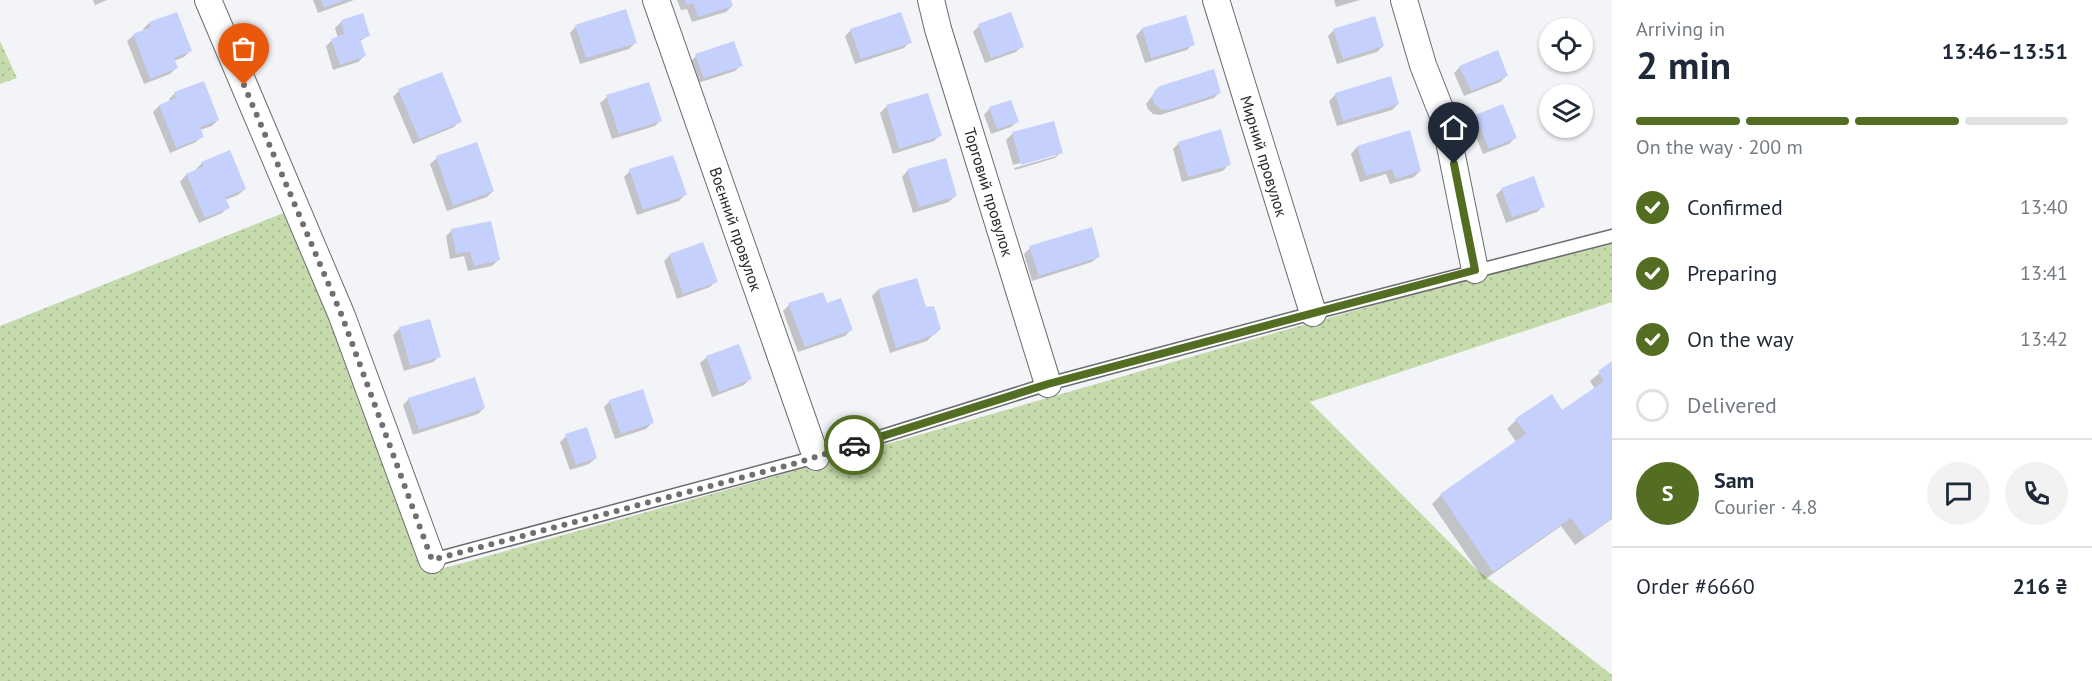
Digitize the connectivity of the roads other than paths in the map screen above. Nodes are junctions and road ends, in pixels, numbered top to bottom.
1 (208, 0) edge
2 (656, 0) edge
3 (931, 0) edge
4 (1216, 0) edge
5 (1404, 0) edge
6 (1612, 236) edge
7 (1475, 270) junction
8 (1313, 313) junction
9 (1048, 384) junction
10 (816, 457) junction
11 (432, 560) joint

1 - 11 street
2 - 10 street, Воєнний провулок
3 - 9 street, Торговий провулок
4 - 8 street, Мирний провулок
5 - 7 street
6 - 7 lane
7 - 8 lane
8 - 9 lane
9 - 10 lane
10 - 11 lane

